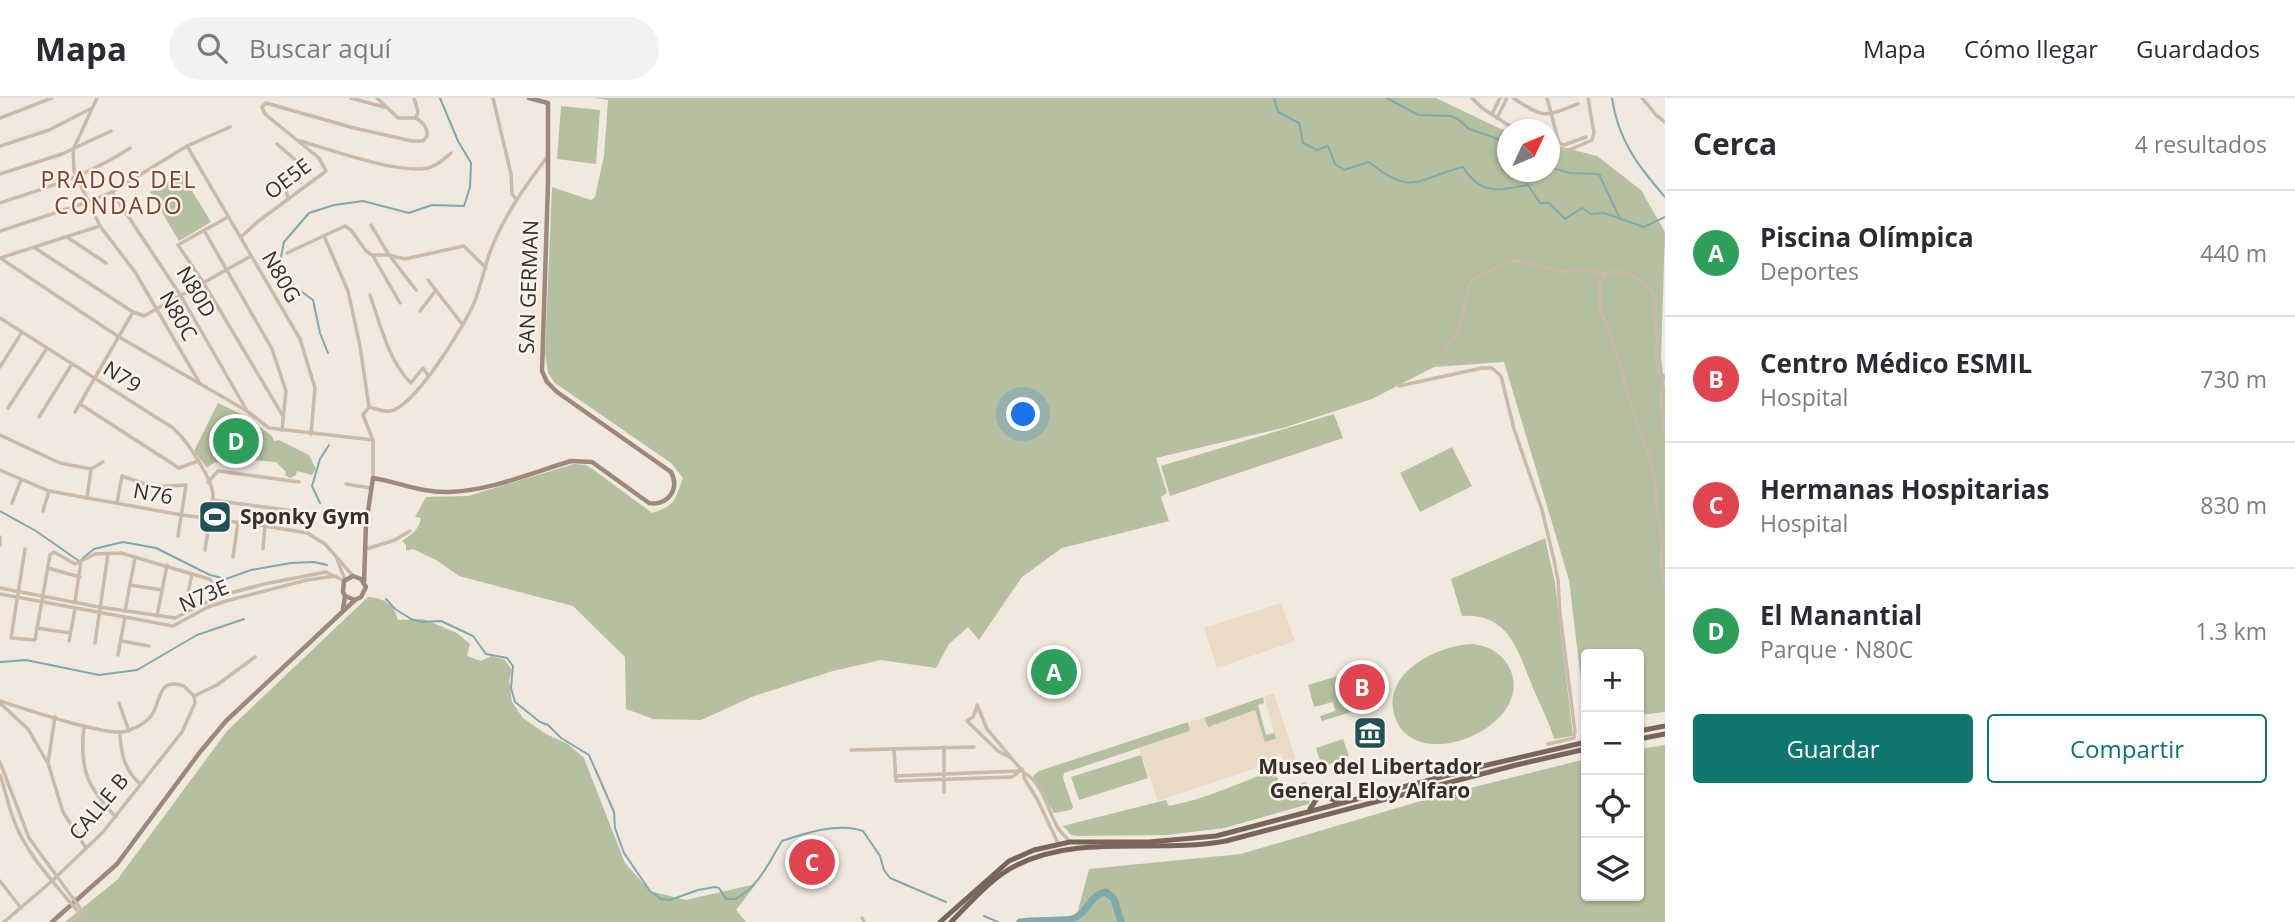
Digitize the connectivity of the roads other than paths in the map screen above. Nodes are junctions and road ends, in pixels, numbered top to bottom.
1 (52, 98) edge
2 (97, 98) edge
3 (351, 98) edge
4 (377, 98) edge
5 (414, 98) edge
6 (493, 98) edge
7 (529, 98) edge
8 (1472, 98) edge
9 (1500, 98) edge
10 (1510, 98) edge
11 (1547, 98) edge
12 (1588, 98) edge
13 (1642, 98) edge
14 (548, 101) edge
15 (1578, 104) dead end
16 (92, 108) junction
17 (386, 108) junction
18 (1492, 114) junction
19 (1551, 115) junction
20 (0, 118) edge
21 (416, 118) junction
22 (1497, 118) joint
23 (1665, 122) edge
24 (230, 127) dead end
25 (111, 131) dead end
26 (1586, 137) dead end
27 (298, 140) junction
28 (277, 145) dead end
29 (0, 146) edge
30 (187, 146) junction
31 (130, 148) dead end
32 (1560, 149) edge
33 (73, 150) junction
34 (451, 153) dead end
35 (548, 156) junction
36 (0, 174) edge
37 (77, 178) junction
38 (113, 192) junction
39 (289, 199) junction
40 (516, 199) junction
41 (88, 202) junction
42 (0, 203) edge
43 (228, 217) junction
44 (371, 225) dead end
45 (100, 226) junction
46 (0, 231) edge
47 (205, 232) junction
48 (324, 236) junction
49 (67, 237) junction
50 (241, 237) junction
51 (35, 248) junction
52 (288, 253) dead end
53 (372, 255) junction
54 (389, 255) junction
55 (251, 256) junction
56 (0, 258) edge
57 (106, 263) dead end
58 (486, 269) junction
59 (228, 270) junction
60 (1607, 274) junction
61 (428, 279) dead end
62 (203, 282) junction
63 (436, 289) junction
64 (416, 290) dead end
65 (370, 295) dead end
66 (181, 296) junction
67 (400, 303) dead end
68 (156, 310) junction
69 (420, 311) dead end
70 (133, 312) junction
71 (0, 318) edge
72 (463, 324) junction
73 (22, 332) junction
74 (119, 337) junction
75 (47, 348) junction
76 (1446, 352) dead end
77 (72, 365) junction
78 (0, 367) edge
79 (428, 376) junction
80 (1664, 377) edge
81 (95, 379) junction
82 (200, 384) junction
83 (1399, 386) dead end
84 (80, 404) junction
85 (369, 407) junction
86 (8, 408) dead end
87 (247, 411) junction
88 (75, 412) dead end
89 (39, 416) dead end
90 (283, 416) junction
91 (282, 429) junction
92 (1665, 432) edge
93 (312, 434) junction
94 (0, 435) edge
95 (373, 440) junction
96 (198, 460) junction
97 (103, 462) dead end
98 (91, 469) junction
99 (0, 470) edge
100 (373, 478) junction
101 (21, 480) junction
102 (208, 482) junction
103 (299, 482) dead end
104 (346, 484) dead end
105 (370, 488) junction
106 (48, 491) junction
107 (87, 499) junction
108 (212, 500) junction
109 (12, 503) dead end
110 (117, 503) junction
111 (43, 511) dead end
112 (182, 515) junction
113 (209, 518) junction
114 (238, 522) junction
115 (265, 526) junction
116 (410, 531) dead end
117 (307, 533) junction
118 (178, 536) dead end
119 (1, 538) edge
120 (0, 545) edge
121 (25, 549) dead end
122 (263, 549) dead end
123 (205, 550) dead end
124 (366, 550) junction
125 (108, 554) junction
126 (233, 557) dead end
127 (337, 557) junction
128 (135, 558) junction
129 (81, 561) junction
130 (363, 564) junction
131 (167, 565) junction
132 (48, 568) junction
133 (191, 574) junction
134 (354, 576) junction
135 (79, 577) junction
136 (306, 577) junction
137 (344, 581) junction
138 (364, 582) junction
139 (264, 584) junction
140 (131, 585) junction
141 (256, 586) junction
142 (0, 588) edge
143 (1665, 588) edge
144 (162, 590) junction
145 (266, 590) junction
146 (18, 592) junction
147 (258, 592) junction
148 (0, 594) edge
149 (42, 596) junction
150 (219, 596) junction
151 (345, 596) junction
152 (17, 598) junction
153 (355, 600) junction
154 (75, 602) junction
155 (42, 603) junction
156 (99, 607) junction
157 (75, 609) junction
158 (343, 610) junction
159 (125, 611) junction
160 (99, 613) junction
161 (184, 614) junction
162 (157, 616) junction
163 (125, 618) junction
164 (187, 620) junction
165 (37, 628) junction
166 (70, 634) junction
167 (69, 641) dead end
168 (122, 641) junction
169 (95, 643) dead end
170 (149, 646) dead end
171 (118, 654) dead end
172 (255, 657) dead end
173 (194, 696) junction
174 (0, 702) edge
175 (119, 704) dead end
176 (55, 716) junction
177 (84, 726) junction
178 (1665, 726) edge
179 (1644, 730) edge
180 (128, 731) junction
181 (120, 733) junction
182 (1665, 733) edge
183 (1644, 738) edge
184 (1581, 742) edge
185 (1548, 744) dead end
186 (51, 745) junction
187 (40, 747) junction
188 (944, 747) junction
189 (974, 747) dead end
190 (894, 749) junction
191 (851, 750) dead end
192 (1581, 750) edge
193 (1012, 759) junction
194 (0, 762) edge
195 (48, 764) junction
196 (1021, 771) junction
197 (0, 775) edge
198 (943, 777) junction
199 (140, 784) junction
200 (944, 792) dead end
201 (1318, 797) dead end
202 (1328, 797) dead end
203 (1339, 803) junction
204 (1308, 811) junction
205 (116, 817) junction
206 (1069, 842) junction
207 (1058, 843) junction
208 (87, 848) junction
209 (57, 877) junction
210 (0, 881) edge
211 (52, 881) junction
212 (980, 890) junction
213 (70, 899) junction
214 (22, 908) junction
215 (80, 912) junction
216 (956, 912) junction
217 (4, 922) edge
218 (52, 922) edge
219 (69, 922) edge
220 (77, 922) edge
221 (940, 922) edge
222 (951, 922) edge

1 - 20 street
2 - 16 street
3 - 17 street
4 - 17 street
5 - 21 street
6 - 40 street
7 - 14 main road
8 - 18 street
9 - 18 street
10 - 19 street
10 - 22 street
11 - 19 street
12 - 32 street
13 - 23 street
14 - 35 main road
15 - 19 street
16 - 29 street
16 - 33 street
17 - 21 street
18 - 22 street
19 - 26 street
21 - 27 street, OE5E
24 - 30 street
25 - 33 street
27 - 34 street
27 - 39 street, OE5E
28 - 39 street
30 - 38 street
30 - 43 street, N80G
31 - 37 street
33 - 36 street
33 - 37 street, N80C
35 - 40 street
35 - 100 main road, SAN GERMAN
37 - 41 street, N80C
37 - 42 street
38 - 41 street
38 - 66 street, N80D
39 - 50 street, OE5E
40 - 58 street
41 - 45 street, N80C
41 - 46 street
43 - 47 street
43 - 50 street, N80G
44 - 54 street
45 - 49 street
45 - 68 street, N80C
47 - 59 street
47 - 62 street
48 - 52 street
48 - 53 street
48 - 85 street
49 - 51 street
49 - 57 street
50 - 55 street, N80G
51 - 56 street
51 - 70 street
53 - 54 street
53 - 67 street
54 - 58 street
54 - 64 street
55 - 59 street
55 - 93 street, N80G
56 - 74 street
58 - 72 street
59 - 62 street
59 - 90 street
60 - 76 street
60 - 80 street
60 - 143 street
61 - 63 street
62 - 66 street
62 - 90 street
63 - 69 street
63 - 72 street
65 - 79 street
66 - 68 street
66 - 87 street, N80D
68 - 70 street
68 - 82 street, N80C
70 - 74 street
71 - 73 street, N79
72 - 79 street
73 - 75 street, N79
73 - 78 street
74 - 81 street
74 - 82 street
75 - 77 street, N79
75 - 86 street
77 - 81 street, N79
77 - 89 street
79 - 85 street
80 - 92 street
81 - 84 street
81 - 96 street, N79
82 - 87 street, N80C
83 - 185 street
84 - 88 street
84 - 96 street
85 - 95 street
87 - 91 street, N80C
90 - 91 street
91 - 93 street, N80C
93 - 95 street, N80C
94 - 98 street
95 - 100 street
96 - 102 street, N79
97 - 98 street
98 - 107 street
99 - 101 street, N76
100 - 105 main road
101 - 106 street, N76
101 - 109 street
102 - 103 street
102 - 108 street, N79
104 - 105 street
105 - 124 main road
106 - 107 street, N76
106 - 111 street
107 - 110 street, N76
108 - 113 street
108 - 117 street
110 - 112 street, N76
110 - 112 street
112 - 113 street, N76
112 - 118 street
113 - 114 street, N76
113 - 123 street
114 - 115 street, N76
114 - 126 street
115 - 117 street, N76
115 - 122 street
116 - 124 street
117 - 127 street, N76
119 - 120 street
121 - 146 street
124 - 130 main road
125 - 128 street
125 - 129 street
125 - 156 street
127 - 134 street, N76
127 - 137 street
128 - 131 street
128 - 140 street
129 - 132 street
129 - 135 street
130 - 134 main road
130 - 138 main road
131 - 133 street
131 - 144 street
132 - 135 street
132 - 149 street
133 - 150 street
133 - 161 street
134 - 137 main road
134 - 138 main road
135 - 154 street
136 - 137 street, N73E
136 - 139 street, N73E
136 - 145 street, N73E
137 - 151 main road
138 - 153 main road
139 - 141 street, N73E
139 - 145 street
140 - 144 street
140 - 159 street
141 - 147 street
141 - 150 street, N73E
142 - 146 street, N73E
144 - 162 street
145 - 147 street, N73E
146 - 149 street, N73E
146 - 152 street
147 - 164 street, N73E
148 - 152 street, N73E
149 - 154 street, N73E
149 - 155 street
150 - 161 street, N73E
151 - 153 main road
151 - 158 main road
152 - 155 street, N73E
152 - 165 street
153 - 158 main road
154 - 156 street, N73E
155 - 157 street, N73E
155 - 165 street
156 - 159 street, N73E
156 - 160 street
157 - 160 street, N73E
157 - 166 street
158 - 218 main road
159 - 162 street, N73E
160 - 163 street, N73E
160 - 169 street
161 - 162 street, N73E
161 - 164 street
163 - 164 street, N73E
163 - 168 street
165 - 166 street
166 - 167 street
168 - 170 street
168 - 171 street
172 - 173 street
173 - 180 street
173 - 199 street, CALLE B
174 - 176 street
174 - 187 street
175 - 180 street
176 - 177 street
176 - 186 street
177 - 181 street
177 - 205 street
178 - 179 main road
180 - 181 street
181 - 199 street
182 - 183 main road
184 - 203 main road
186 - 187 street
186 - 195 street
187 - 195 street
188 - 189 street
188 - 190 street
188 - 198 street
190 - 191 street
190 - 198 street
192 - 212 main road
193 - 193 street
193 - 196 street
194 - 209 street
195 - 208 street
196 - 198 street
196 - 206 street
196 - 207 street
197 - 211 street
198 - 200 street
199 - 205 street, CALLE B
201 - 204 main road
202 - 203 main road
203 - 204 main road
204 - 206 main road
205 - 208 street, CALLE B
206 - 207 main road
207 - 212 main road
208 - 209 street, CALLE B
209 - 211 street, CALLE B
209 - 213 street
210 - 214 street
211 - 213 street
211 - 214 street, CALLE B
212 - 216 main road
213 - 215 street, bridge
214 - 217 street, CALLE B
215 - 219 street
215 - 220 street
216 - 221 main road
216 - 222 main road

